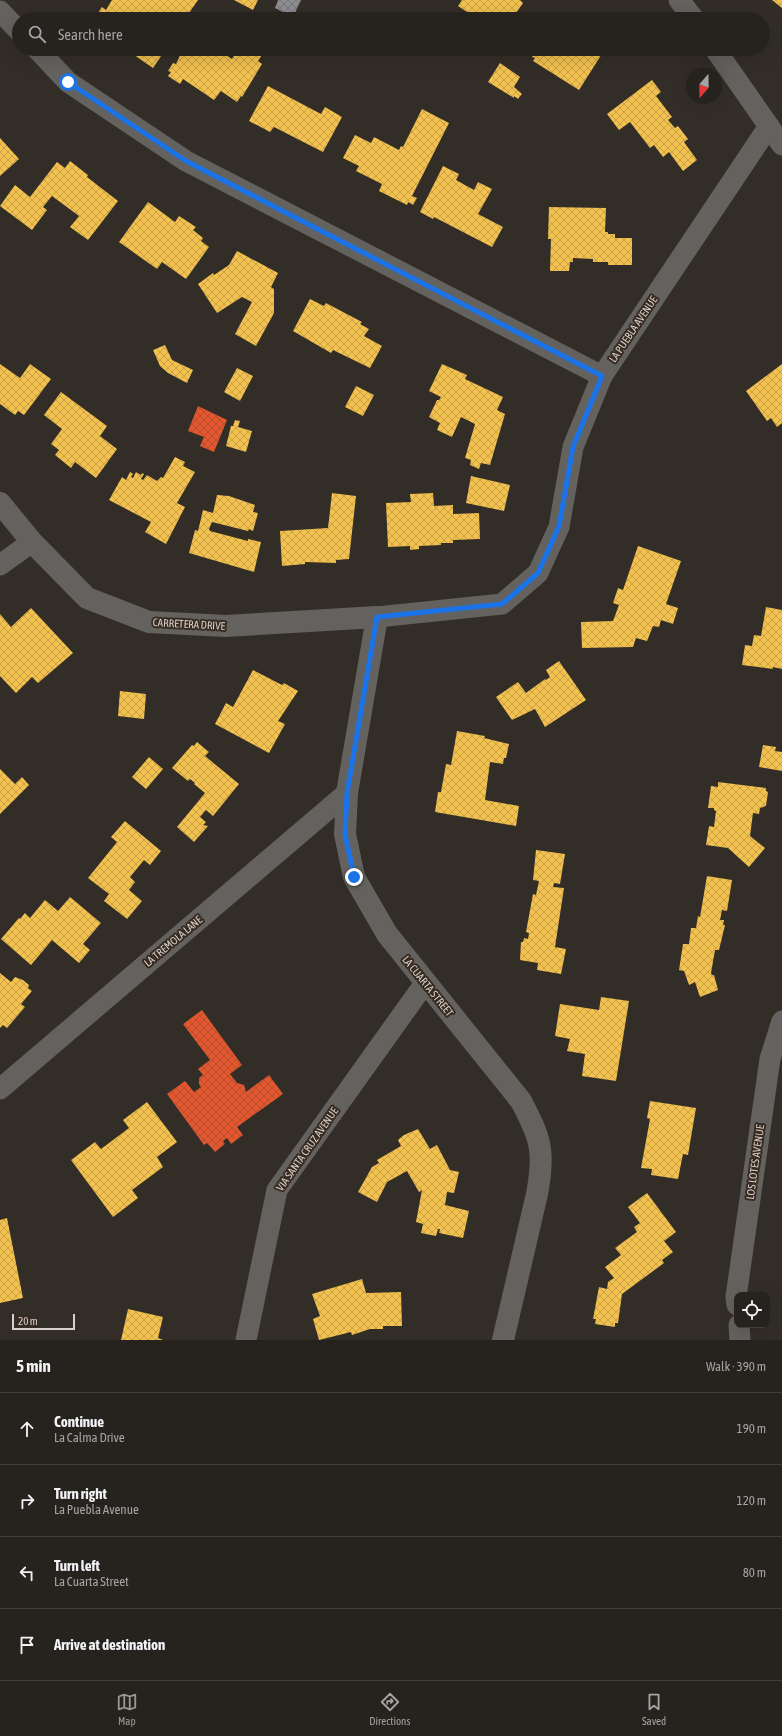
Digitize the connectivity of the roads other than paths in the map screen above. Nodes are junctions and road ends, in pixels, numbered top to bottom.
1 (0, 11) edge
2 (12, 24) edge
3 (43, 56) edge
4 (720, 56) edge
5 (769, 126) junction
6 (782, 144) edge
7 (602, 376) junction
8 (0, 503) edge
9 (32, 542) junction
10 (0, 565) edge
11 (377, 617) junction
12 (347, 793) junction
13 (425, 983) junction
14 (782, 1021) edge
15 (0, 1089) edge
16 (737, 1292) edge
17 (739, 1328) edge
18 (246, 1340) edge
19 (504, 1340) edge
20 (740, 1340) edge

1 - 2 street
3 - 7 street
4 - 5 street
5 - 6 street
5 - 7 street, LA PUEBLA AVENUE
7 - 11 street, LA PUEBLA AVENUE
8 - 9 street, CARRETERA DRIVE
9 - 10 street
9 - 11 street, CARRETERA DRIVE
11 - 12 street, LA CUARTA STREET
12 - 13 street, LA CUARTA STREET
12 - 15 street, LA TREMOLA LANE
13 - 18 street, VIA SANTA CRUZ AVENUE
13 - 19 street, LA CUARTA STREET
14 - 16 street, LOS LOTES AVENUE
17 - 20 street

